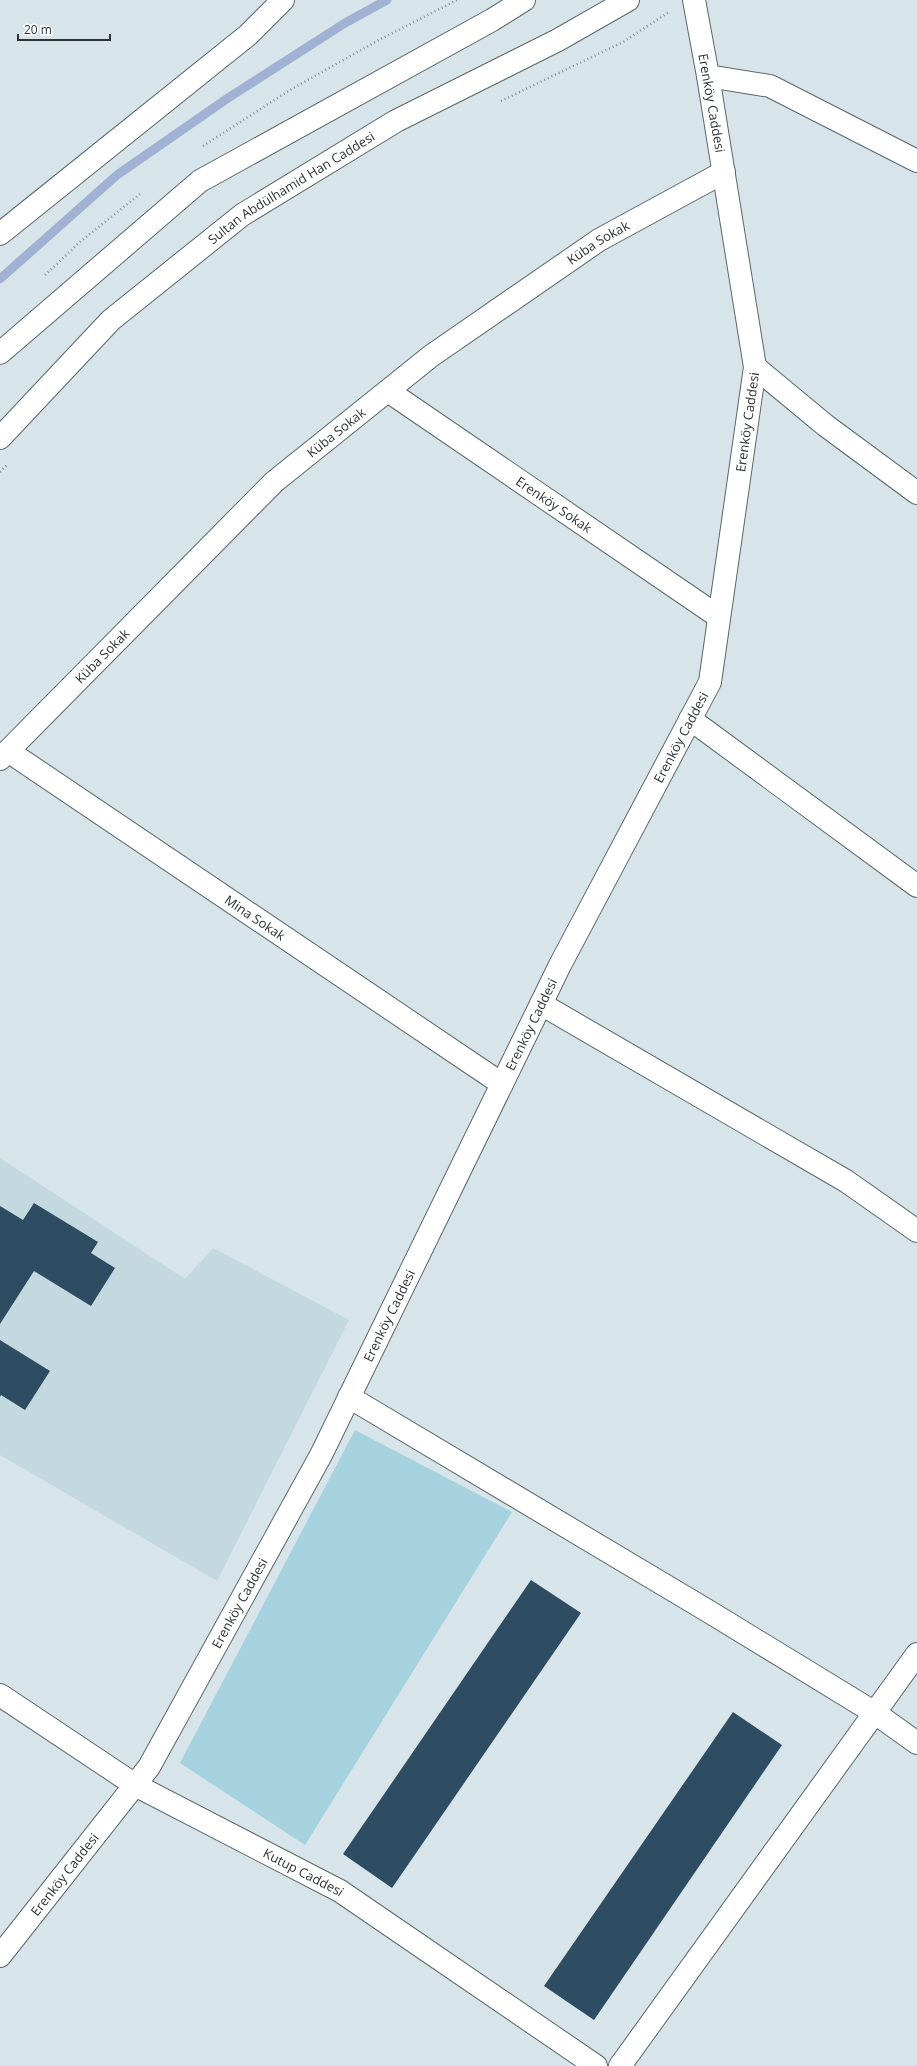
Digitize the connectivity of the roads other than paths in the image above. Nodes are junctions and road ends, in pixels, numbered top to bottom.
1 (283, 0) edge
2 (524, 0) edge
3 (628, 0) edge
4 (694, 0) edge
5 (708, 76) junction
6 (917, 161) edge
7 (724, 172) junction
8 (0, 234) edge
9 (0, 353) edge
10 (755, 367) junction
11 (388, 391) junction
12 (0, 438) edge
13 (917, 493) edge
14 (719, 617) junction
15 (690, 719) junction
16 (4, 755) edge
17 (917, 886) edge
18 (541, 1004) junction
19 (502, 1084) junction
20 (917, 1231) edge
21 (349, 1397) junction
22 (917, 1654) edge
23 (0, 1695) edge
24 (874, 1713) junction
25 (917, 1743) edge
26 (135, 1785) junction
27 (0, 1956) edge
28 (596, 2066) edge
29 (620, 2066) edge

1 - 8 street
2 - 9 street
3 - 12 street, Sultan Abdülhamid Han Caddesi
4 - 5 street, Erenköy Caddesi
5 - 6 street
5 - 7 street, Erenköy Caddesi
7 - 10 street, Erenköy Caddesi
7 - 11 street, Küba Sokak
10 - 13 street
10 - 14 street, Erenköy Caddesi
11 - 14 street, Erenköy Sokak
11 - 16 street, Küba Sokak
14 - 15 street, Erenköy Caddesi
15 - 17 street
15 - 18 street, Erenköy Caddesi
16 - 19 street, Mina Sokak
18 - 19 street, Erenköy Caddesi
18 - 20 street
19 - 21 street, Erenköy Caddesi
21 - 24 street
21 - 26 street, Erenköy Caddesi
22 - 24 street
23 - 26 street, Kutup Caddesi
24 - 25 street
24 - 29 street
26 - 27 street, Erenköy Caddesi
26 - 28 street, Kutup Caddesi

